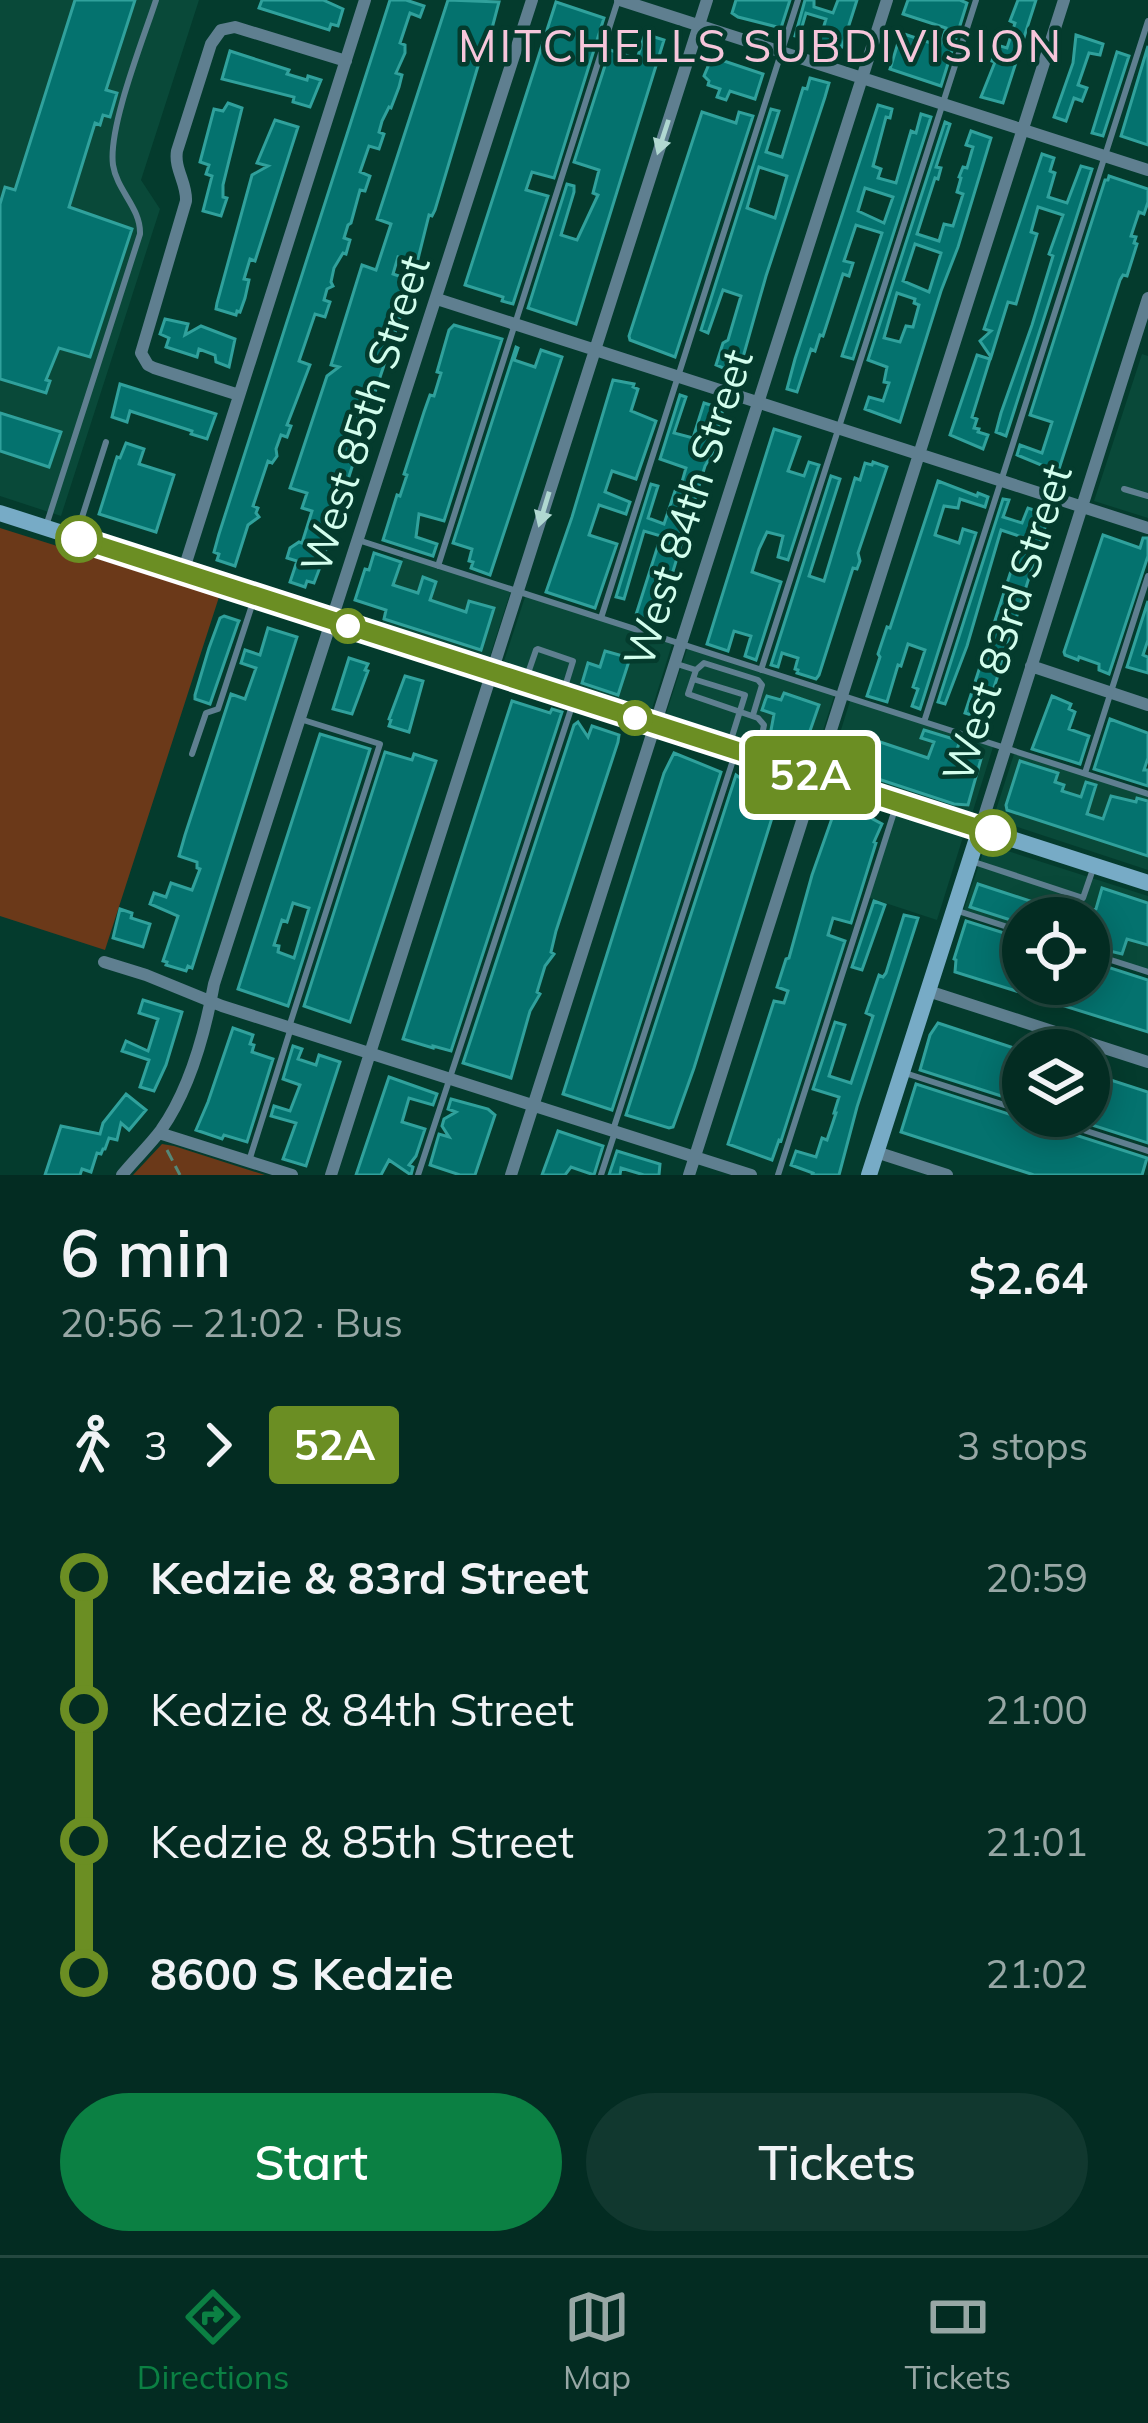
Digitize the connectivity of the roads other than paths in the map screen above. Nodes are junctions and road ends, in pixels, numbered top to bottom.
1 (156, 0) edge
2 (365, 0) edge
3 (532, 0) edge
4 (619, 0) edge
5 (707, 0) edge
6 (798, 0) edge
7 (887, 0) edge
8 (976, 0) edge
9 (1064, 0) edge
10 (1148, 21) edge
11 (699, 26) junction
12 (781, 52) junction
13 (346, 61) junction
14 (862, 79) junction
15 (942, 105) junction
16 (1022, 131) junction
17 (1105, 157) junction
18 (1148, 170) edge
19 (1148, 298) edge
20 (437, 299) junction
21 (515, 324) junction
22 (1133, 345) junction
23 (593, 350) junction
24 (1148, 350) edge
25 (678, 377) junction
26 (239, 395) junction
27 (757, 402) junction
28 (838, 428) junction
29 (106, 442) dead end
30 (919, 454) junction
31 (1000, 480) junction
32 (1124, 489) dead end
33 (1148, 496) edge
34 (1082, 507) junction
35 (0, 513) edge
36 (46, 528) junction
37 (1148, 528) edge
38 (75, 537) junction
39 (358, 540) junction
40 (438, 566) junction
41 (183, 572) junction
42 (1148, 576) edge
43 (518, 592) junction
44 (256, 596) junction
45 (1137, 612) junction
46 (1148, 616) edge
47 (601, 618) junction
48 (332, 621) junction
49 (680, 644) junction
50 (673, 663) junction
51 (1030, 666) junction
52 (761, 670) junction
53 (493, 672) junction
54 (695, 674) junction
55 (525, 682) junction
56 (1111, 693) junction
57 (842, 695) junction
58 (569, 697) junction
59 (1148, 705) edge
60 (740, 712) junction
61 (753, 716) junction
62 (300, 719) junction
63 (924, 722) junction
64 (654, 724) junction
65 (1004, 748) junction
66 (732, 749) junction
67 (192, 754) dead end
68 (758, 758) junction
69 (1085, 773) junction
70 (816, 777) junction
71 (1148, 794) edge
72 (897, 803) junction
73 (980, 829) junction
74 (969, 860) junction
75 (1094, 866) junction
76 (1148, 883) edge
77 (954, 910) junction
78 (1002, 925) edge
79 (1110, 960) edge
80 (104, 962) dead end
81 (1148, 972) edge
82 (928, 991) junction
83 (211, 1001) junction
84 (290, 1028) junction
85 (371, 1054) junction
86 (1148, 1062) edge
87 (902, 1072) junction
88 (450, 1079) junction
89 (1002, 1104) edge
90 (533, 1105) junction
91 (614, 1131) junction
92 (1105, 1137) edge
93 (162, 1138) junction
94 (1148, 1151) edge
95 (876, 1152) junction
96 (695, 1157) junction
97 (249, 1161) junction
98 (122, 1175) edge
99 (292, 1175) edge
100 (331, 1175) edge
101 (418, 1175) edge
102 (511, 1175) edge
103 (601, 1175) edge
104 (689, 1175) edge
105 (751, 1175) edge
106 (778, 1175) edge
107 (868, 1175) edge
108 (946, 1175) edge

1 - 36 lane
2 - 13 street
3 - 20 street, West 85th Street
4 - 11 street
4 - 21 lane
5 - 11 street
6 - 12 lane
7 - 14 street, West 84th Street
8 - 15 lane
9 - 16 street
10 - 17 lane
11 - 12 street
11 -> 23 street
12 - 14 street
12 - 25 lane
13 - 26 street
13 - 26 street
14 - 15 street
14 - 27 street, West 84th Street
15 - 16 street
15 - 28 lane
16 - 17 street
16 - 30 street
17 - 18 street
17 - 31 lane
19 - 22 street, West 83rd Street
20 - 21 street
20 - 39 street, West 85th Street
21 - 23 street
21 - 40 lane
22 - 24 street
22 - 34 street, West 83rd Street
23 - 25 street
23 -> 43 street
25 - 27 street
25 - 47 lane
26 - 41 street
27 - 28 street
27 - 49 street, West 84th Street
28 - 30 street
28 - 52 lane
29 - 38 lane
30 - 31 street
30 - 57 street
31 - 34 street
31 - 63 lane
32 - 33 lane
34 - 37 street
34 - 51 street, West 83rd Street
35 - 36 main road
36 - 38 main road
38 - 41 main road
39 - 40 lane
39 - 48 street, West 85th Street
40 - 43 lane
41 - 44 main road
42 - 45 lane
43 - 47 lane
43 - 53 street
44 - 48 main road
44 - 67 lane
45 - 46 lane
45 - 56 lane
47 - 49 lane
48 - 53 main road
48 - 62 street, West 85th Street
49 - 50 street, West 84th Street
49 - 52 lane
50 - 54 lane
50 - 64 street, West 84th Street
51 - 56 street
51 - 65 street, West 83rd Street
52 - 57 lane
53 - 55 main road
53 - 85 street
54 - 60 lane
54 - 60 lane
54 - 61 lane
55 - 58 main road
55 - 58 lane
56 - 59 street
56 - 69 lane
57 - 63 lane
57 - 70 street
58 - 64 main road
58 - 88 lane
60 - 61 lane
60 - 66 lane
61 - 68 lane
62 - 83 street, West 85th Street
62 - 84 lane
63 - 65 lane
64 - 66 main road
64 - 90 street, West 84th Street
65 - 69 lane
65 - 73 street, West 83rd Street
66 - 68 main road
66 - 91 lane
68 - 70 main road
69 - 71 lane
70 - 72 main road
70 - 96 street
72 - 73 main road
72 - 106 lane
73 - 74 main road, West 83rd Street
73 - 75 main road
74 - 75 lane
74 - 77 main road, West 83rd Street
75 - 76 main road
77 - 78 lane
77 - 82 main road, West 83rd Street
79 - 81 lane
80 - 83 street
82 - 86 street
82 - 87 main road, West 83rd Street
83 - 84 street
83 - 93 street, West 85th Street
84 - 85 street
84 - 97 lane
85 - 88 street
85 - 100 street
87 - 89 lane
87 - 95 main road, West 83rd Street
88 - 90 street
88 - 101 lane
90 - 91 street
90 - 102 street, West 84th Street
91 - 96 street
91 - 103 lane
92 - 94 lane
93 - 97 street
93 - 98 street, West 85th Street
95 - 107 main road, West 83rd Street
95 - 108 street
96 - 104 street
96 - 105 street
97 - 99 street

